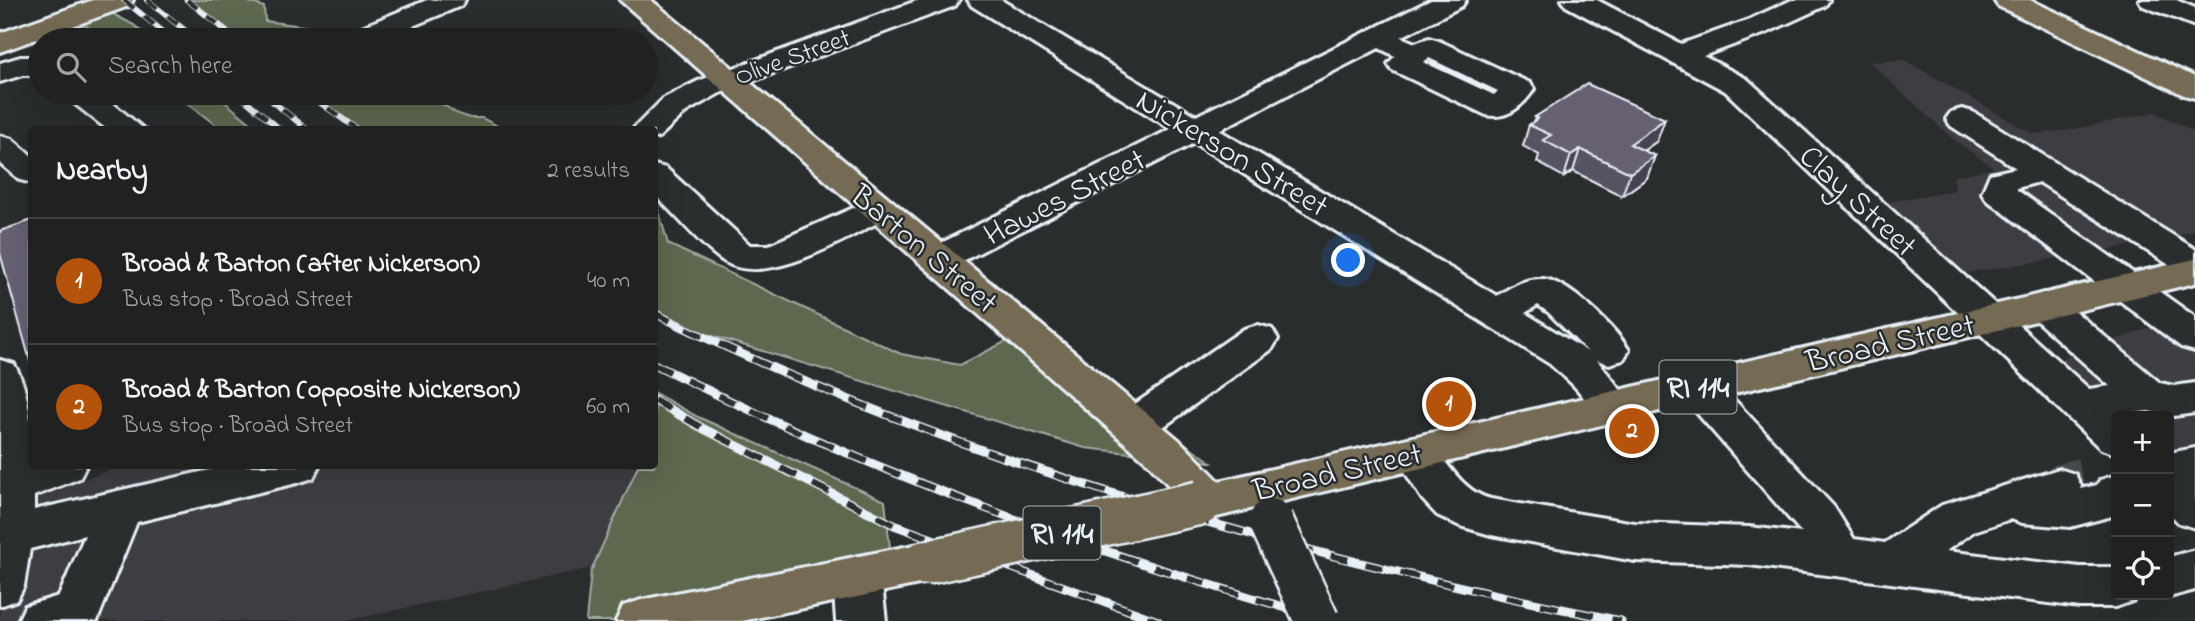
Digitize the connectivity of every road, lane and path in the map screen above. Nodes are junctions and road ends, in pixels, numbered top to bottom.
1 (451, 0) edge
2 (634, 0) edge
3 (946, 0) edge
4 (982, 0) edge
5 (1452, 0) edge
6 (1576, 0) edge
7 (1815, 0) edge
8 (2008, 0) edge
9 (2152, 0) edge
10 (111, 3) edge
11 (2195, 18) edge
12 (42, 28) edge
13 (384, 28) edge
14 (28, 33) edge
15 (1378, 37) junction
16 (0, 43) edge
17 (1415, 54) dead end
18 (1681, 54) junction
19 (28, 66) edge
20 (0, 73) edge
21 (727, 80) junction
22 (2195, 89) edge
23 (96, 105) edge
24 (1962, 119) dead end
25 (123, 126) edge
26 (652, 126) edge
27 (1195, 130) junction
28 (1, 149) edge
29 (28, 170) edge
30 (2045, 171) junction
31 (658, 179) edge
32 (879, 209) junction
33 (939, 259) junction
34 (2195, 265) edge
35 (2195, 271) edge
36 (2128, 286) junction
37 (2044, 306) junction
38 (1497, 313) junction
39 (1987, 320) junction
40 (1258, 339) dead end
41 (1609, 350) dead end
42 (2193, 352) edge
43 (0, 374) edge
44 (1698, 387) junction
45 (2148, 396) junction
46 (2195, 398) edge
47 (2081, 405) junction
48 (1613, 407) junction
49 (4, 421) edge
50 (1134, 426) junction
51 (2111, 433) edge
52 (1415, 453) junction
53 (2195, 465) edge
54 (56, 469) edge
55 (284, 469) edge
56 (2174, 469) edge
57 (2094, 483) tunnel mouth
58 (13, 486) junction
59 (2174, 491) edge
60 (1205, 502) junction
61 (1264, 506) junction
62 (120, 508) junction
63 (2195, 510) edge
64 (9, 535) junction
65 (1836, 557) junction
66 (1891, 564) junction
67 (2195, 570) edge
68 (2174, 575) edge
69 (0, 586) edge
70 (2111, 587) edge
71 (859, 599) edge
72 (43, 621) edge
73 (641, 621) edge
74 (1317, 621) edge

1 - 13 street
2 - 21 main road, Barton Street
3 - 21 street, Olive Street
4 - 27 street, Nickerson Street
5 - 15 street, Hawes Street
6 - 18 street, Clay Street
7 - 18 street
8 - 22 main road
9 - 11 street
10 - 12 main road
14 - 16 main road
15 - 17 street
15 - 27 street, Hawes Street
18 - 39 street, Clay Street
19 - 20 street
21 - 26 street, Olive Street
21 - 32 main road, Barton Street
23 - 25 street
24 - 30 street
27 - 33 street, Hawes Street
27 - 38 street, Nickerson Street
28 - 29 street
30 - 34 street
30 - 36 street
31 - 32 street
32 - 33 main road, Barton Street
33 - 50 main road, Barton Street
35 - 36 main road, Broad Street / RI 114
36 - 37 main road, Broad Street / RI 114
36 - 42 street
37 - 39 main road, Broad Street / RI 114
37 - 45 street
38 - 41 street
38 - 48 street, Nickerson Street
39 - 44 main road, Broad Street / RI 114
39 - 47 street, Clay Street
40 - 50 street
43 - 49 street
44 - 48 main road, Broad Street / RI 114
44 - 65 street
45 - 46 street
45 - 47 street
47 - 51 street, Clay Street
48 - 52 main road, Broad Street / RI 114
49 - 58 street
50 - 60 main road, Barton Street
52 - 61 main road, Broad Street / RI 114
52 - 65 street
53 - 56 street
54 - 58 street
55 - 62 street
57 - 66 street
58 - 64 street
59 - 63 street
60 - 61 main road, Broad Street / RI 114
60 - 71 main road, Broad Street / RI 114, bridge
61 - 74 street, bridge
62 - 64 street
62 - 72 street
64 - 69 street
65 - 66 street
66 - 70 street
67 - 68 street
71 - 73 main road, Broad Street / RI 114

